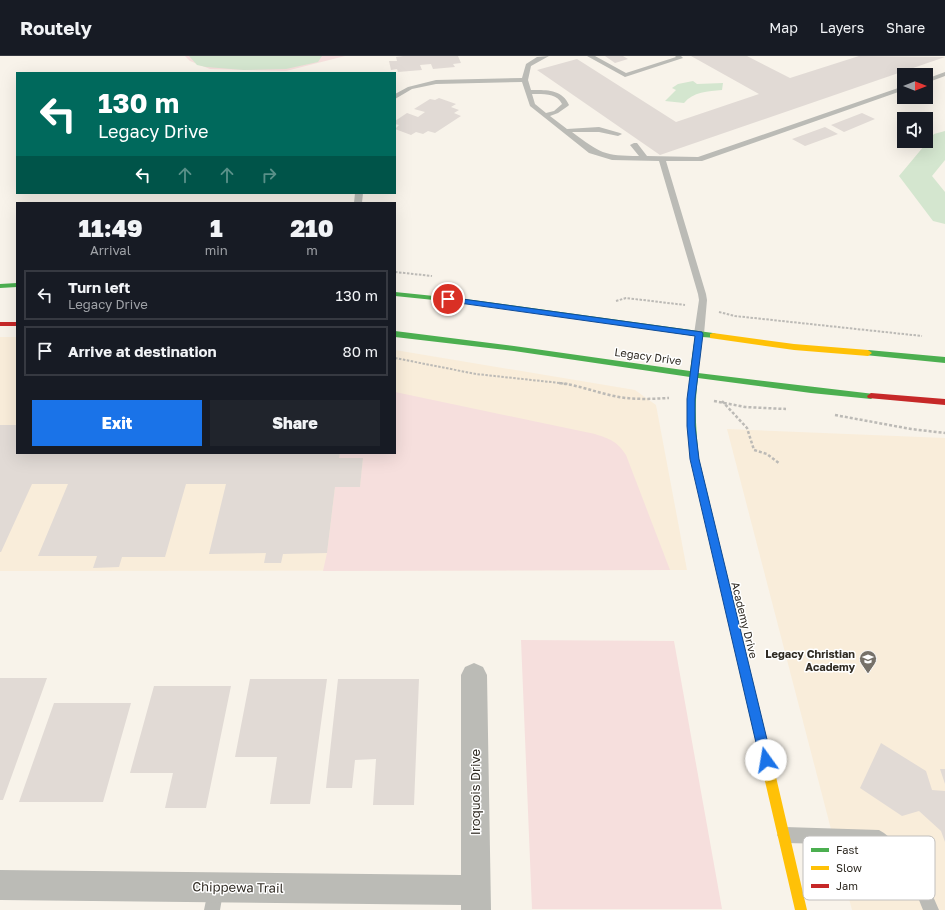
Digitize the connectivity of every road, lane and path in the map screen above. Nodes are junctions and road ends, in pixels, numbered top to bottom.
1 (546, 56) edge
2 (590, 56) edge
3 (678, 56) edge
4 (945, 74) edge
5 (933, 78) edge
6 (525, 80) junction
7 (897, 90) edge
8 (530, 92) junction
9 (396, 97) edge
10 (545, 116) junction
11 (566, 131) junction
12 (618, 134) dead end
13 (634, 145) dead end
14 (644, 158) junction
15 (662, 159) junction
16 (16, 285) edge
17 (0, 286) edge
18 (396, 294) edge
19 (735, 316) dead end
20 (0, 324) edge
21 (16, 324) edge
22 (396, 334) edge
23 (699, 334) junction
24 (926, 336) dead end
25 (396, 358) edge
26 (945, 360) edge
27 (693, 375) junction
28 (661, 398) dead end
29 (945, 402) edge
30 (790, 410) dead end
31 (832, 414) dead end
32 (945, 433) edge
33 (780, 464) dead end
34 (474, 675) dead end
35 (784, 834) junction
36 (832, 836) edge
37 (0, 885) edge
38 (214, 898) edge
39 (476, 900) edge
40 (927, 900) edge
41 (801, 910) edge
42 (931, 910) edge

1 - 6 lane
2 - 3 lane
4 - 5 lane
6 - 8 lane
6 - 9 lane
7 - 15 lane
8 - 10 lane
8 - 10 lane
10 - 11 lane
11 - 12 lane
11 - 14 lane
13 - 14 lane
14 - 15 lane
15 - 23 lane
16 - 17 main road
18 - 23 main road
19 - 24 path
20 - 21 main road
22 - 27 main road, Legacy Drive
23 - 26 main road
23 - 27 main road, Academy Drive
25 - 28 path
27 - 29 main road, Legacy Drive
27 - 35 main road, Academy Drive
30 - 33 path
31 - 32 path
34 - 39 street, Iroquois Drive
35 - 36 lane
35 - 41 main road, Academy Drive
37 - 38 street, Chippewa Trail
38 - 39 street, Chippewa Trail
40 - 42 lane

